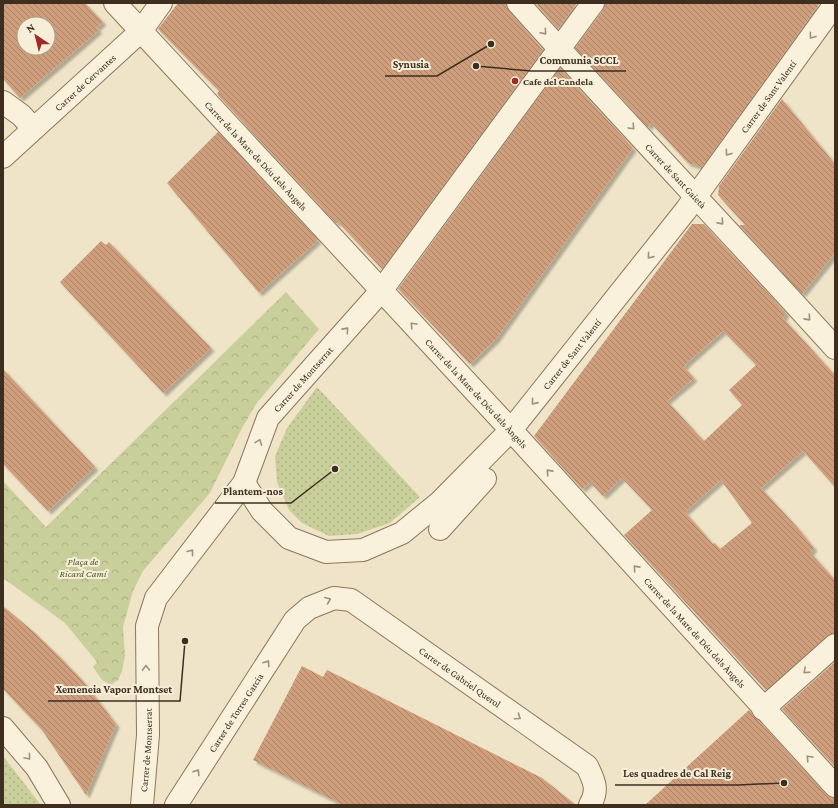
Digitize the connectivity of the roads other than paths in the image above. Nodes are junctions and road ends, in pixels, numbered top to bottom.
1 (115, 3) edge
2 (161, 3) edge
3 (518, 3) edge
4 (593, 3) edge
5 (835, 4) edge
6 (140, 30) junction
7 (559, 50) junction
8 (3, 102) edge
9 (33, 128) junction
10 (3, 157) edge
11 (697, 196) junction
12 (382, 291) junction
13 (835, 348) edge
14 (511, 430) junction
15 (485, 479) dead end
16 (244, 483) junction
17 (440, 529) dead end
18 (295, 620) joint
19 (835, 645) edge
20 (763, 709) junction
21 (3, 728) edge
22 (835, 786) edge
23 (59, 805) edge
24 (142, 805) edge
25 (176, 805) edge
26 (590, 805) edge

1 - 6 street, Carrer de la Mare de Déu dels Àngels
2 - 6 street, Carrer de Cervantes
3 -> 7 street, Carrer de Sant Gaietà
4 - 7 street, Carrer de Montserrat
5 -> 11 street, Carrer de Sant Valentí
6 - 9 street, Carrer de Cervantes
6 - 12 street, Carrer de la Mare de Déu dels Àngels
7 -> 11 street, Carrer de Sant Gaietà
7 - 12 street, Carrer de Montserrat
8 - 9 street
9 - 10 street, Carrer de Cervantes
11 -> 13 street, Carrer de Sant Gaietà
11 -> 14 street, Carrer de Sant Valentí
14 -> 12 street, Carrer de la Mare de Déu dels Àngels
16 -> 12 street, Carrer de Montserrat
14 - 16 street, Carrer de Sant Valentí
20 -> 14 street, Carrer de la Mare de Déu dels Àngels
15 - 17 street
24 -> 16 street, Carrer de Montserrat
25 -> 18 street, Carrer de Torres Garcia
18 -> 26 street, Carrer de Gabriel Querol
19 -> 20 street
22 -> 20 street, Carrer de la Mare de Déu dels Àngels
21 -> 23 street

